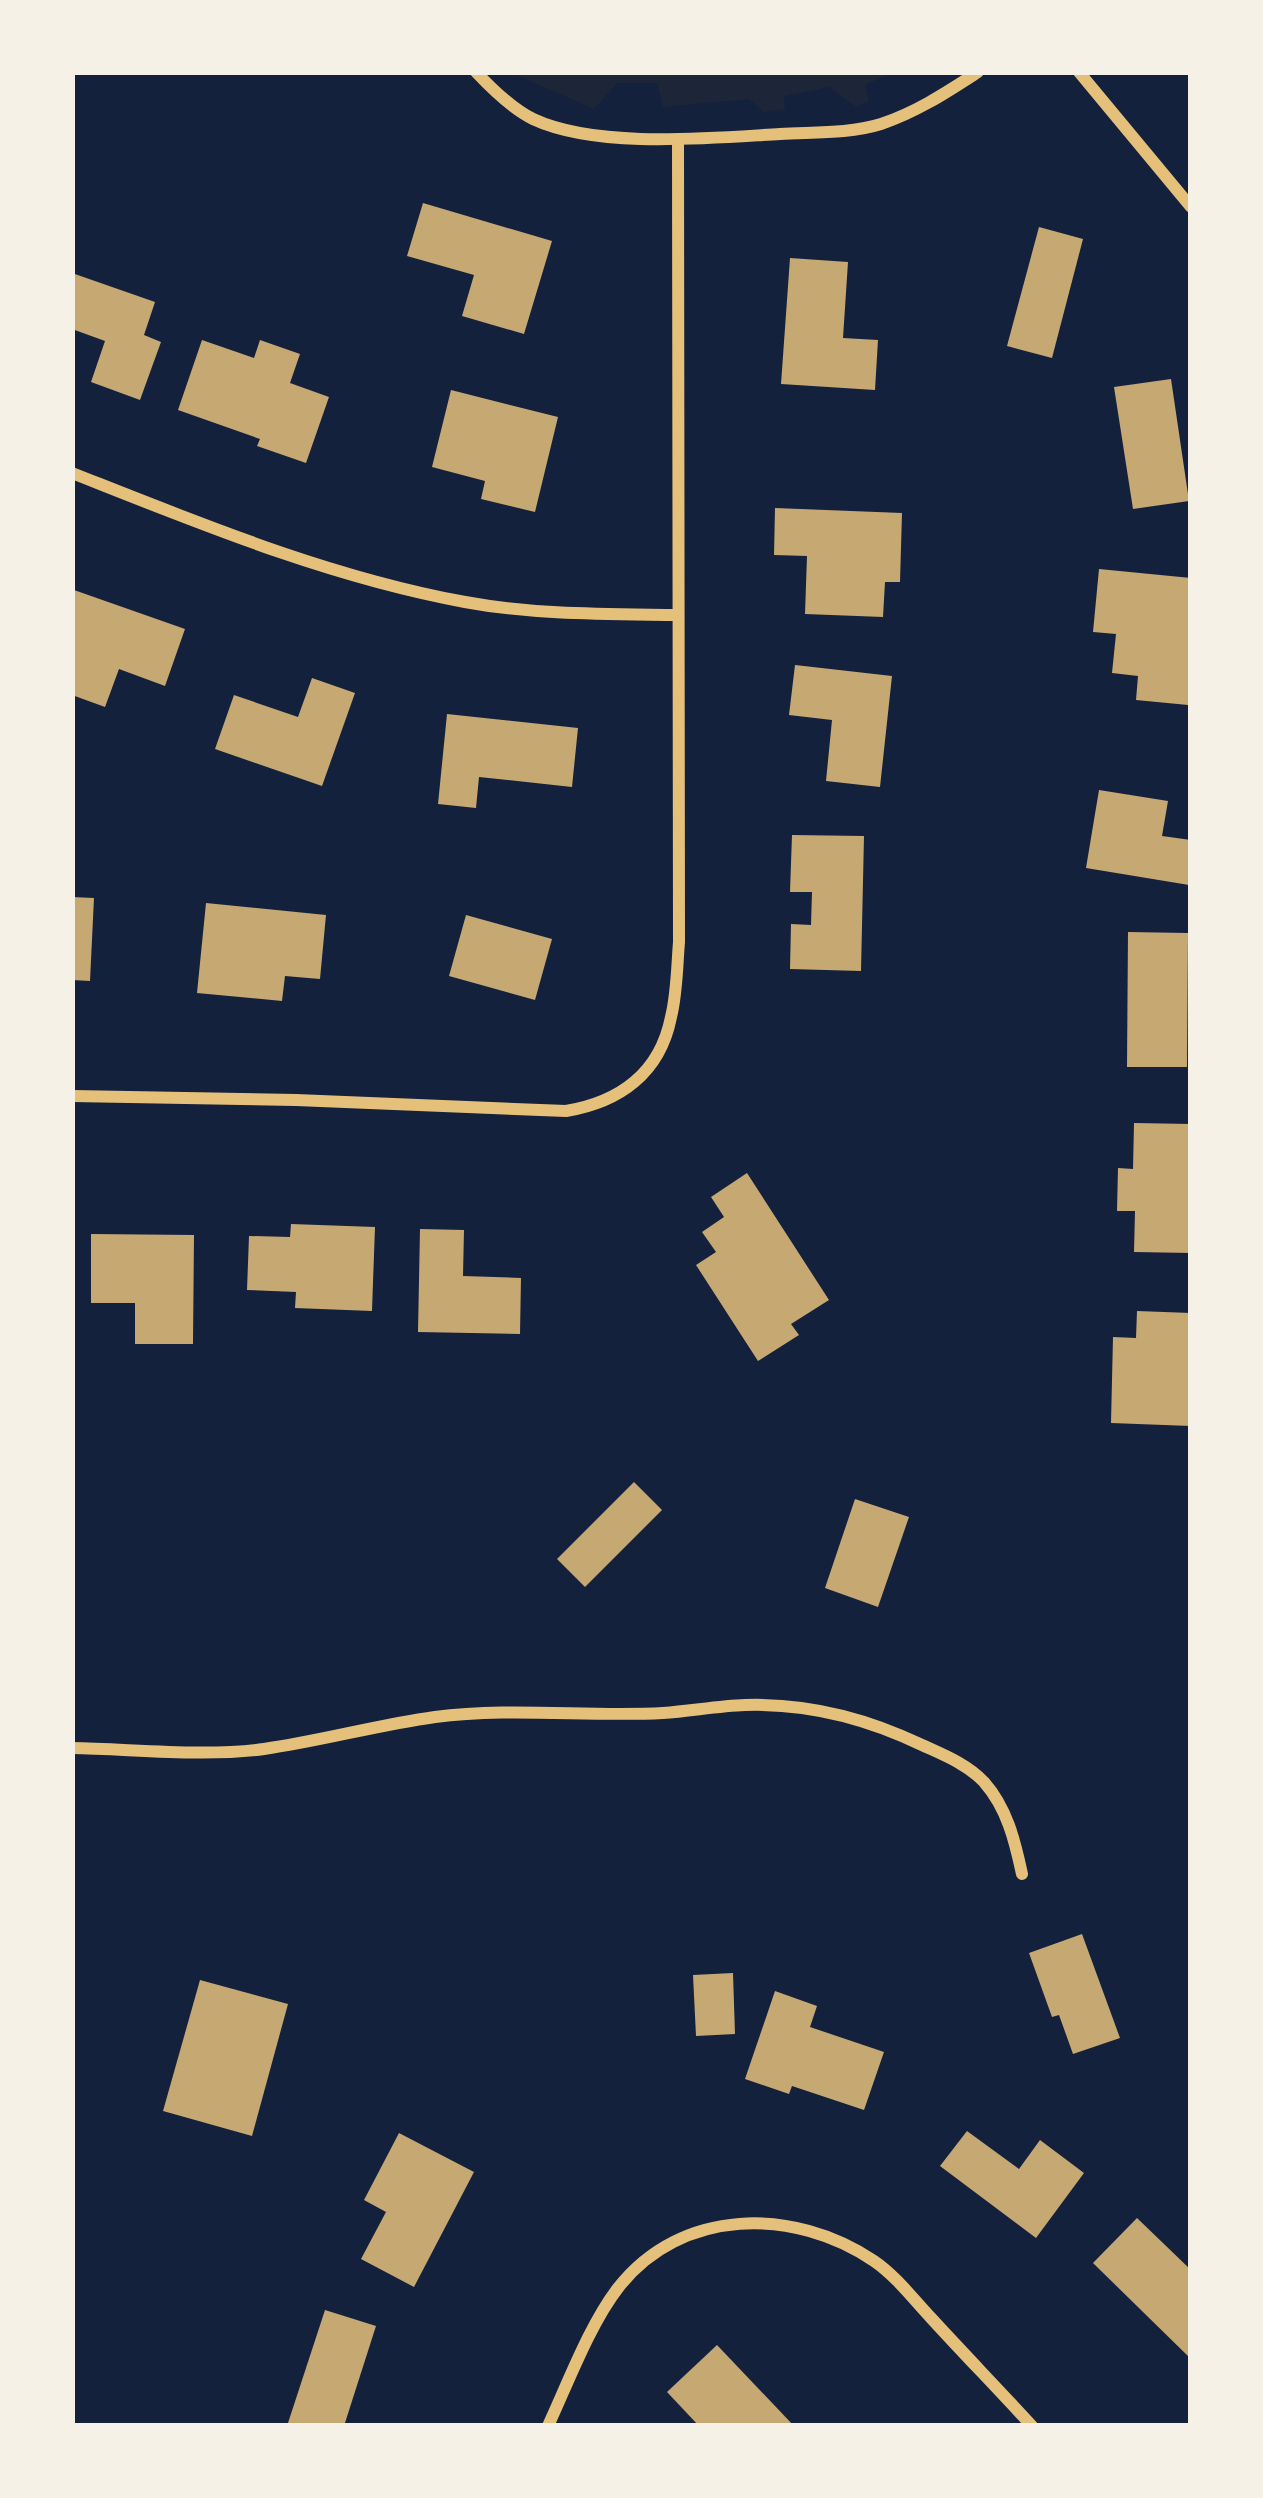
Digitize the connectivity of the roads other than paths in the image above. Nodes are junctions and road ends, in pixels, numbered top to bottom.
1 (476, 72) edge
2 (978, 72) edge
3 (1078, 72) edge
4 (678, 140) junction
5 (1191, 208) edge
6 (72, 473) edge
7 (676, 615) junction
8 (72, 1096) edge
9 (72, 1748) edge
10 (1022, 1874) dead end
11 (548, 2426) edge
12 (1032, 2426) edge

1 - 4 street
2 - 4 street
3 - 5 street
4 - 7 street
6 - 7 street
7 - 8 street
9 - 10 street
11 - 12 street

